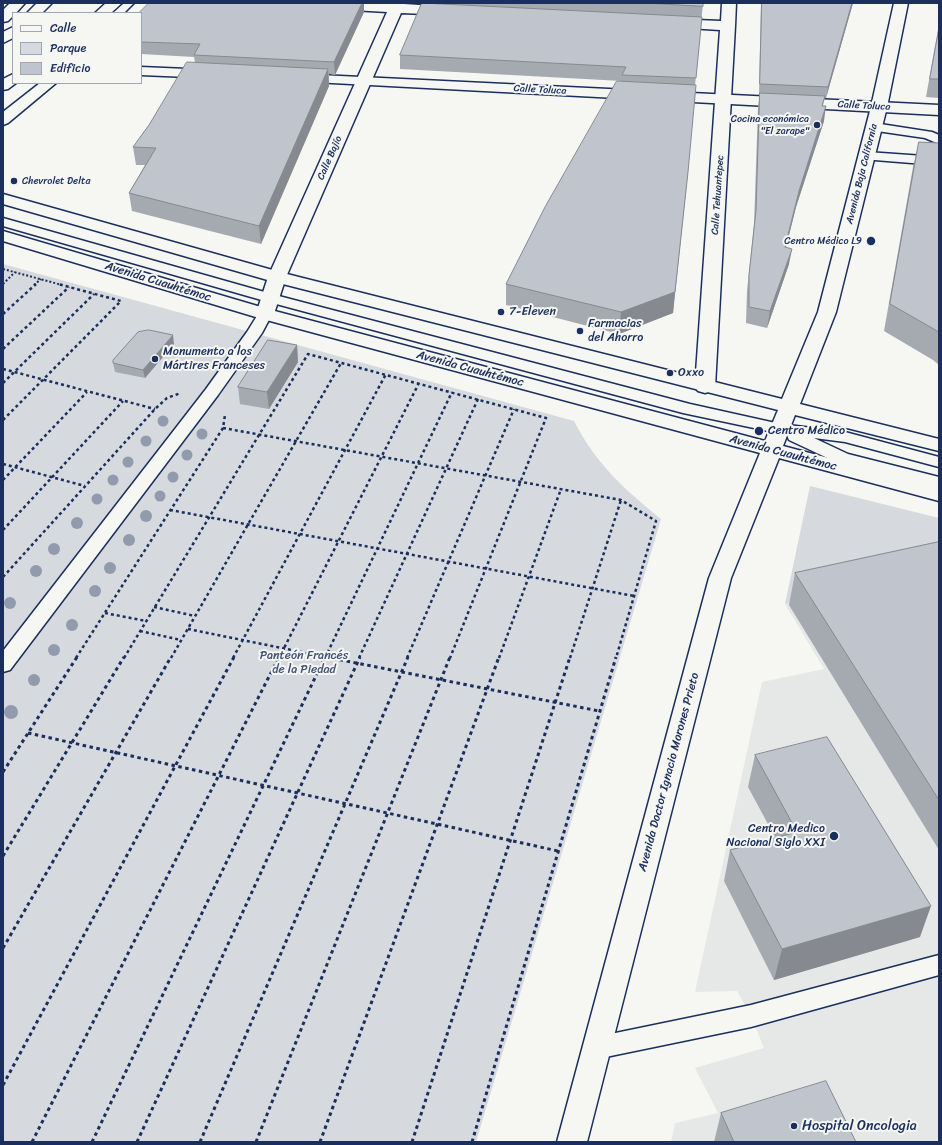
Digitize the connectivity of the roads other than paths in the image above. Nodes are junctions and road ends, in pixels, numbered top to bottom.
1 (18, 3) edge
2 (45, 3) edge
3 (115, 3) edge
4 (144, 3) edge
5 (299, 3) edge
6 (729, 3) edge
7 (901, 3) edge
8 (397, 6) edge
9 (96, 8) edge
10 (35, 12) edge
11 (134, 12) edge
12 (467, 12) edge
13 (3, 18) edge
14 (657, 22) edge
15 (728, 26) junction
16 (12, 32) edge
17 (3, 39) edge
18 (142, 71) edge
19 (226, 75) edge
20 (288, 78) edge
21 (12, 79) edge
22 (365, 81) junction
23 (48, 84) edge
24 (3, 86) edge
25 (724, 100) junction
26 (879, 107) junction
27 (939, 110) edge
28 (3, 120) edge
29 (874, 127) junction
30 (939, 140) edge
31 (867, 156) junction
32 (939, 156) edge
33 (3, 199) edge
34 (3, 222) edge
35 (3, 236) edge
36 (277, 277) junction
37 (267, 306) junction
38 (705, 387) junction
39 (788, 408) junction
40 (776, 440) junction
41 (939, 445) edge
42 (939, 462) edge
43 (939, 483) edge
44 (939, 494) edge
45 (3, 665) edge
46 (939, 965) edge
47 (596, 1048) junction
48 (572, 1142) edge

1 - 13 main road
2 - 10 main road
3 - 9 main road
4 - 11 main road
5 - 8 main road
6 - 15 main road, Calle Tehuantepec
7 - 26 main road, Avenida Baja California
8 - 12 main road
8 - 22 main road, Calle Bajío
14 - 15 main road
15 - 25 main road, Calle Tehuantepec
16 - 17 main road
18 - 19 main road
20 - 22 main road, Calle Toluca
21 - 24 main road
22 - 25 main road, Calle Toluca
22 - 36 main road, Calle Bajío
23 - 28 main road
25 - 26 main road, Calle Toluca
25 - 38 main road, Calle Tehuantepec
26 - 27 main road, Calle Toluca
26 - 29 main road, Avenida Baja California
29 - 30 lane
29 - 31 main road, Avenida Baja California
31 - 32 lane
31 - 39 main road, Avenida Baja California
33 - 36 main road
34 - 37 lane
35 - 37 main road, Avenida Cuauhtémoc
36 - 37 main road, Calle Bajío
36 - 38 main road
37 - 40 main road, Avenida Cuauhtémoc
37 - 45 lane
38 - 39 main road
39 - 40 main road, Avenida Doctor Ignacio Morones Prieto
39 - 41 main road
40 - 42 lane
40 - 43 lane
40 - 44 main road, Avenida Cuauhtémoc
40 - 47 main road, Avenida Doctor Ignacio Morones Prieto
46 - 47 lane
47 - 48 main road, Avenida Doctor Ignacio Morones Prieto

